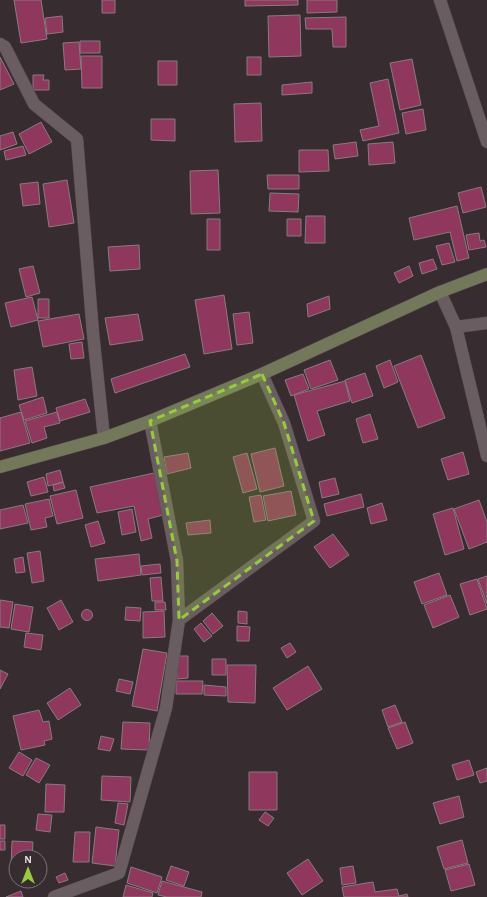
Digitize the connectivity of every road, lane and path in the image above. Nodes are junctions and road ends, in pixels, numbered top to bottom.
1 (440, 0) edge
2 (0, 44) edge
3 (487, 142) edge
4 (487, 274) edge
5 (440, 292) junction
6 (487, 323) edge
7 (456, 326) junction
8 (262, 374) junction
9 (150, 421) junction
10 (104, 438) junction
11 (487, 456) edge
12 (0, 467) edge
13 (179, 620) junction
14 (54, 897) edge

1 - 3 street
2 - 10 street
4 - 5 street
5 - 7 street
5 - 8 street
6 - 7 street
7 - 11 street
8 - 9 street
8 - 13 street
9 - 10 street
9 - 13 street
10 - 12 street
13 - 14 street

